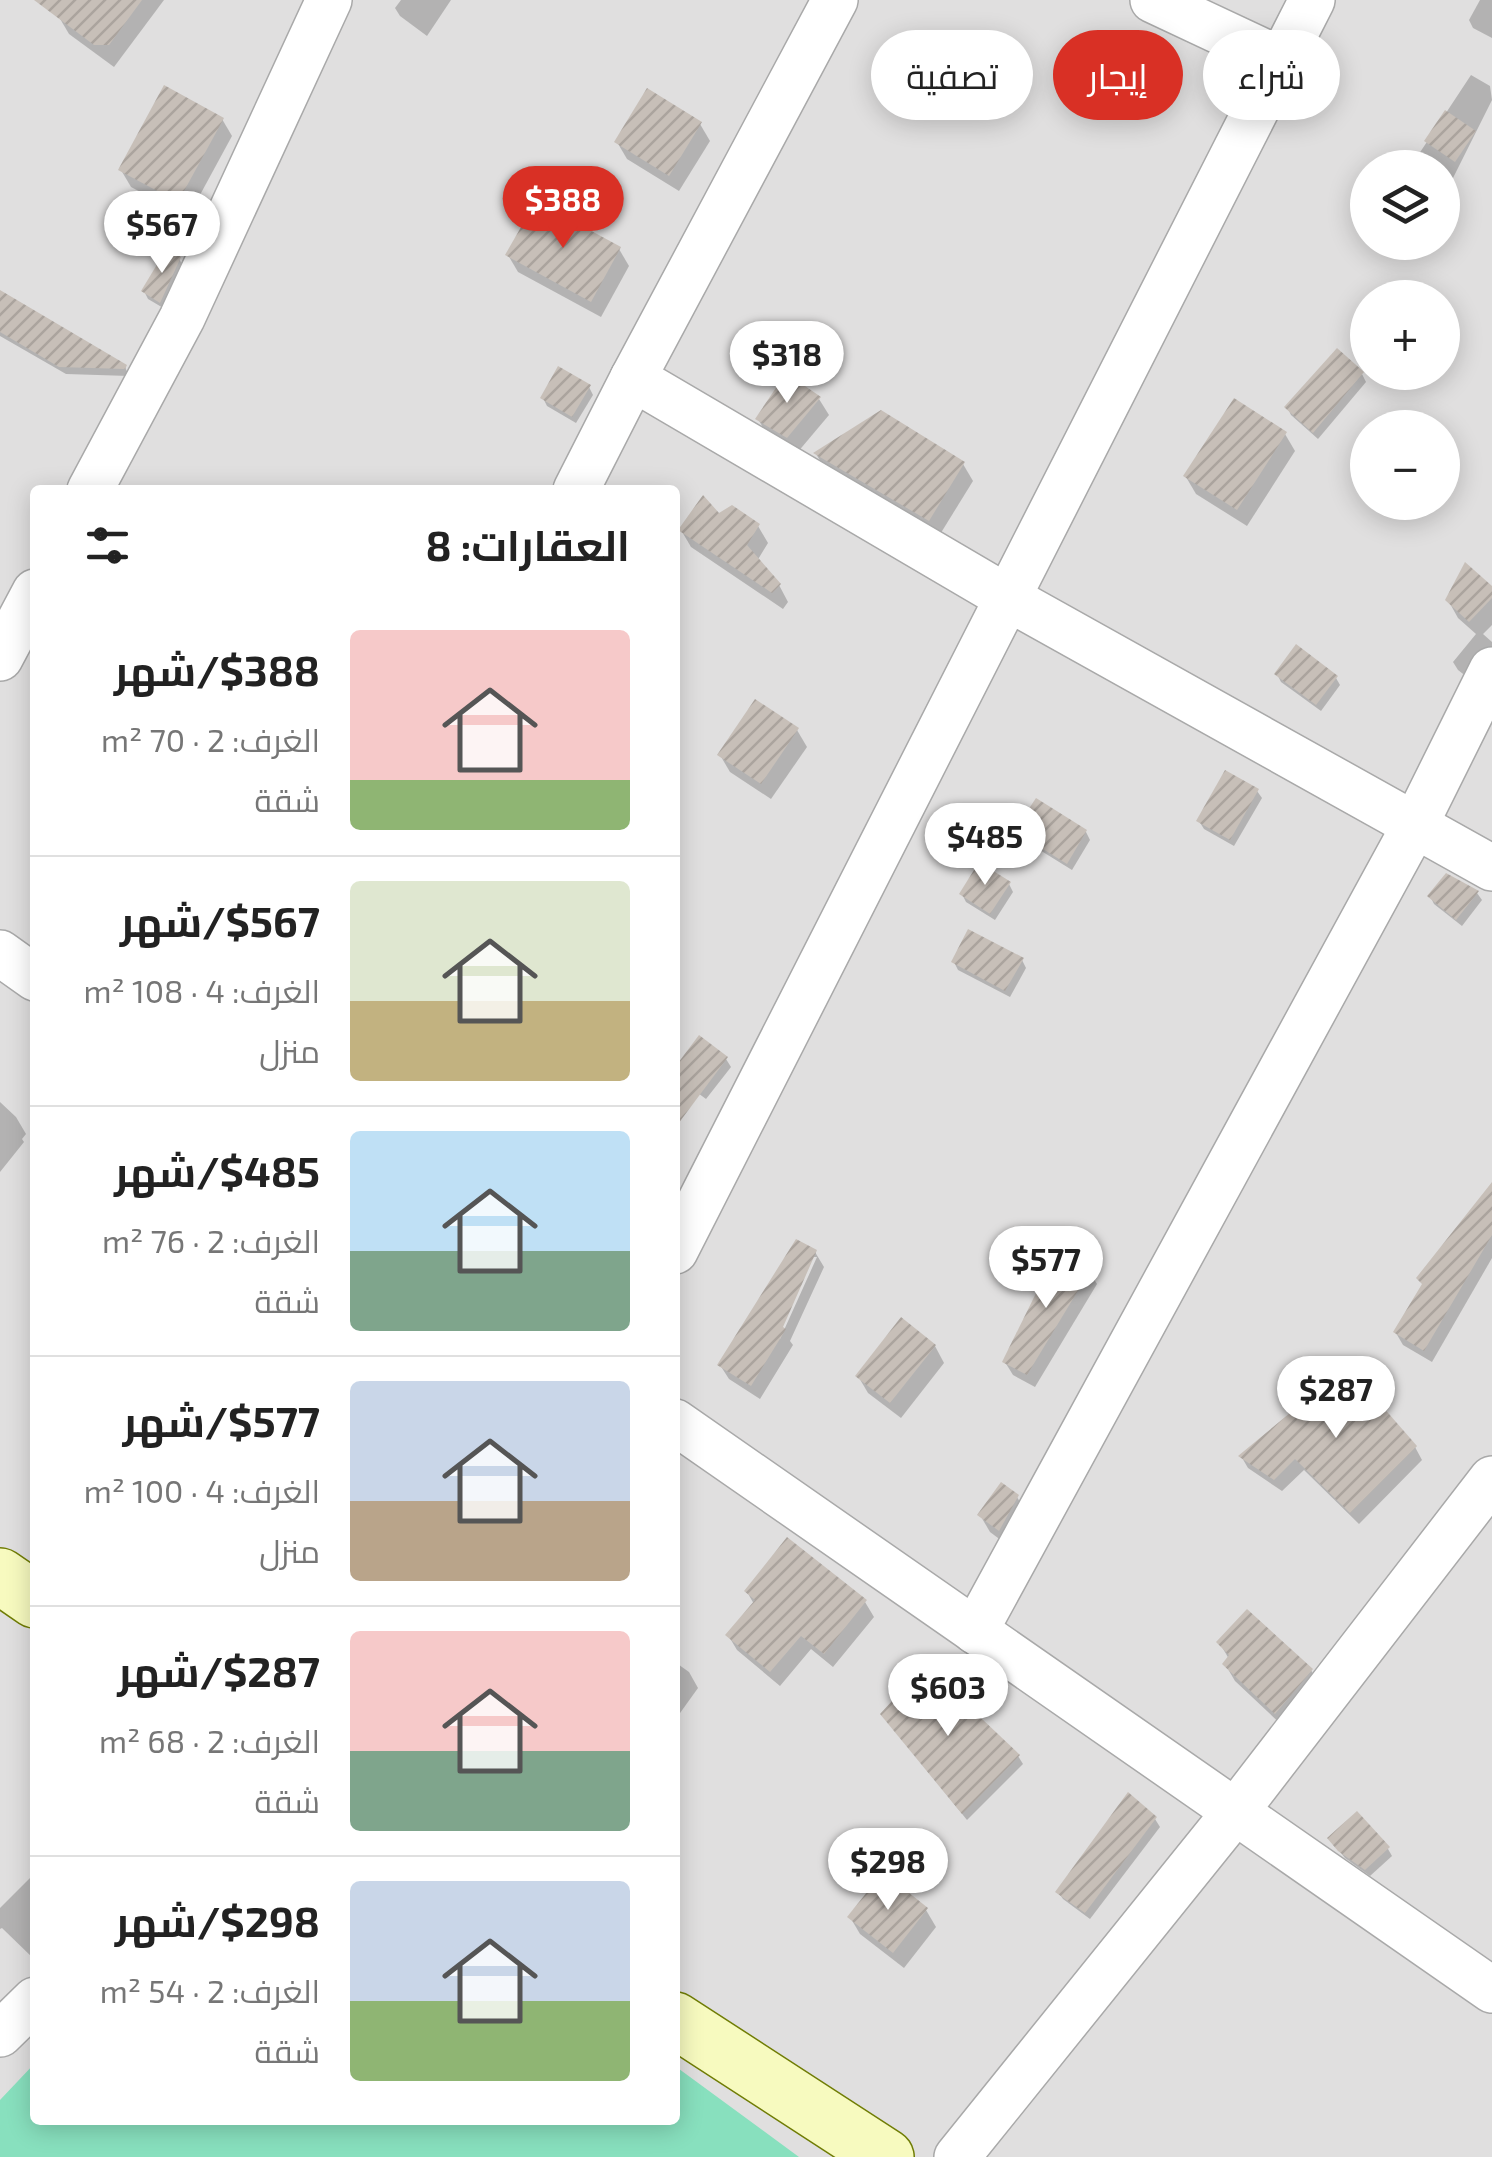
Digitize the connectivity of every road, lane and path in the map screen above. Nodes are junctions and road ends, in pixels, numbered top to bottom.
1 (329, 0) edge
2 (836, 0) edge
3 (1153, 0) edge
4 (1312, 0) edge
5 (1218, 30) edge
6 (1297, 30) edge
7 (1251, 120) edge
8 (633, 378) junction
9 (93, 485) edge
10 (579, 485) edge
11 (1008, 598) junction
12 (30, 601) edge
13 (0, 658) edge
14 (1492, 670) edge
15 (1416, 825) junction
16 (1492, 868) edge
17 (0, 953) edge
18 (30, 974) edge
19 (680, 1241) edge
20 (680, 1425) edge
21 (1492, 1479) edge
22 (0, 1576) edge
23 (30, 1597) edge
24 (975, 1631) junction
25 (1235, 1812) junction
26 (1492, 1990) edge
27 (30, 2005) edge
28 (680, 2023) edge
29 (0, 2034) edge
30 (886, 2157) edge
31 (956, 2157) edge

1 - 9 street
2 - 8 street
3 - 5 street
4 - 6 street
7 - 11 street
8 - 10 street
8 - 11 street
11 - 15 street
11 - 19 street
12 - 13 street
14 - 15 street
15 - 16 street
15 - 24 street
17 - 18 street
20 - 24 street
21 - 25 street
22 - 23 main road
24 - 25 street
25 - 26 street
25 - 31 street
27 - 29 street
28 - 30 main road

